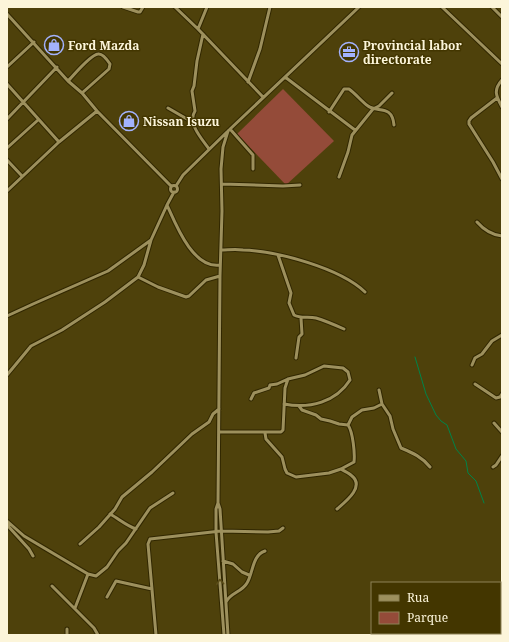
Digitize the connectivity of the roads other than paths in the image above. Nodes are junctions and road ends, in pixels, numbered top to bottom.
1 (123, 7) edge
2 (143, 7) edge
3 (175, 7) edge
4 (207, 7) edge
5 (270, 7) edge
6 (359, 7) edge
7 (442, 7) edge
8 (492, 7) edge
9 (7, 14) edge
10 (502, 17) edge
11 (198, 29) junction
12 (203, 34) junction
13 (34, 42) junction
14 (502, 64) edge
15 (7, 67) edge
16 (57, 67) junction
17 (285, 77) junction
18 (502, 80) edge
19 (68, 81) junction
20 (248, 82) junction
21 (7, 84) edge
22 (82, 93) junction
23 (392, 93) dead end
24 (263, 97) junction
25 (497, 98) junction
26 (24, 102) junction
27 (502, 107) edge
28 (168, 108) dead end
29 (373, 109) junction
30 (97, 111) junction
31 (329, 112) junction
32 (7, 118) edge
33 (38, 120) junction
34 (192, 120) junction
35 (394, 125) dead end
36 (229, 130) junction
37 (355, 130) junction
38 (59, 142) junction
39 (7, 148) edge
40 (209, 149) junction
41 (7, 160) edge
42 (253, 169) dead end
43 (22, 176) junction
44 (339, 178) dead end
45 (502, 179) edge
46 (222, 184) junction
47 (300, 185) dead end
48 (171, 186) junction
49 (176, 186) junction
50 (7, 191) edge
51 (174, 192) junction
52 (167, 205) junction
53 (477, 222) dead end
54 (502, 236) edge
55 (151, 240) junction
56 (221, 250) junction
57 (278, 255) junction
58 (220, 265) junction
59 (138, 276) junction
60 (220, 276) junction
61 (365, 292) dead end
62 (7, 316) edge
63 (301, 318) junction
64 (344, 329) dead end
65 (502, 335) edge
66 (296, 358) dead end
67 (472, 365) dead end
68 (7, 375) edge
69 (288, 379) junction
70 (476, 384) dead end
71 (379, 390) dead end
72 (502, 394) edge
73 (251, 399) dead end
74 (284, 404) junction
75 (382, 404) junction
76 (299, 406) junction
77 (219, 409) junction
78 (494, 423) dead end
79 (348, 425) junction
80 (218, 432) junction
81 (502, 432) edge
82 (265, 433) junction
83 (502, 456) edge
84 (493, 466) dead end
85 (430, 467) dead end
86 (341, 469) junction
87 (173, 493) dead end
88 (218, 503) junction
89 (336, 509) dead end
90 (110, 514) junction
91 (7, 522) edge
92 (283, 528) dead end
93 (136, 529) junction
94 (221, 531) junction
95 (216, 532) junction
96 (80, 544) dead end
97 (265, 551) dead end
98 (217, 553) junction
99 (222, 553) junction
100 (33, 556) dead end
101 (223, 560) junction
102 (88, 574) junction
103 (249, 575) junction
104 (52, 586) dead end
105 (152, 589) junction
106 (108, 597) dead end
107 (226, 604) junction
108 (75, 608) junction
109 (67, 629) dead end
110 (67, 635) edge
111 (98, 635) edge
112 (156, 635) edge
113 (224, 635) edge
114 (228, 635) edge

1 - 2 street
3 - 11 street
4 - 11 street
5 - 20 street
6 - 17 street
7 - 14 street
8 - 10 street
9 - 13 street
11 - 12 street
12 - 20 street
12 - 34 street
13 - 15 street
13 - 16 street
16 - 19 street
16 - 26 street
17 - 24 street
17 - 31 street
18 - 25 street
19 - 22 street
19 - 22 street
20 - 24 street
21 - 26 street
22 - 30 street
23 - 29 street
24 - 36 street
25 - 27 street
25 - 45 street
26 - 32 street
26 - 33 street
28 - 34 street
29 - 31 street
29 - 35 street
29 - 37 street
30 - 38 street
30 - 48 street
31 - 37 street
33 - 38 street
33 - 39 street
34 - 40 street
36 - 40 street
36 - 42 street
36 - 46 street
37 - 44 street
38 - 43 street
40 - 49 street
41 - 43 street
43 - 50 street
46 - 47 street
46 - 56 street
48 - 49 street
48 - 51 street
49 - 51 street
51 - 52 street
52 - 55 street
52 - 58 street
53 - 54 street
55 - 59 street
55 - 62 street
56 - 57 street
56 - 58 street
57 - 61 street
57 - 63 street
58 - 60 street
59 - 60 street
59 - 68 street
60 - 77 street
63 - 64 street
63 - 66 street
65 - 67 street
69 - 73 street
69 - 74 street
69 - 76 street
70 - 72 street
71 - 75 street
74 - 76 street
74 - 82 street
75 - 79 street
75 - 85 street
76 - 79 street
77 - 80 street
77 - 90 street
78 - 81 street
79 - 86 street
80 - 82 street
80 - 88 street
82 - 86 street
83 - 84 street
86 - 89 street
87 - 93 street
88 - 94 street
88 - 95 street
90 - 93 street
90 - 96 street
91 - 100 street
91 - 102 street
92 - 94 street
93 - 102 street
94 - 95 street
94 - 99 street
95 - 98 street
95 - 105 street
97 - 103 street
98 - 99 street
113 -> 98 street
99 - 101 street
101 - 103 street
101 - 107 street
102 - 108 street
103 - 107 street
104 - 108 street
105 - 106 street
105 - 112 street
107 - 114 street
108 - 111 street
109 - 110 street

